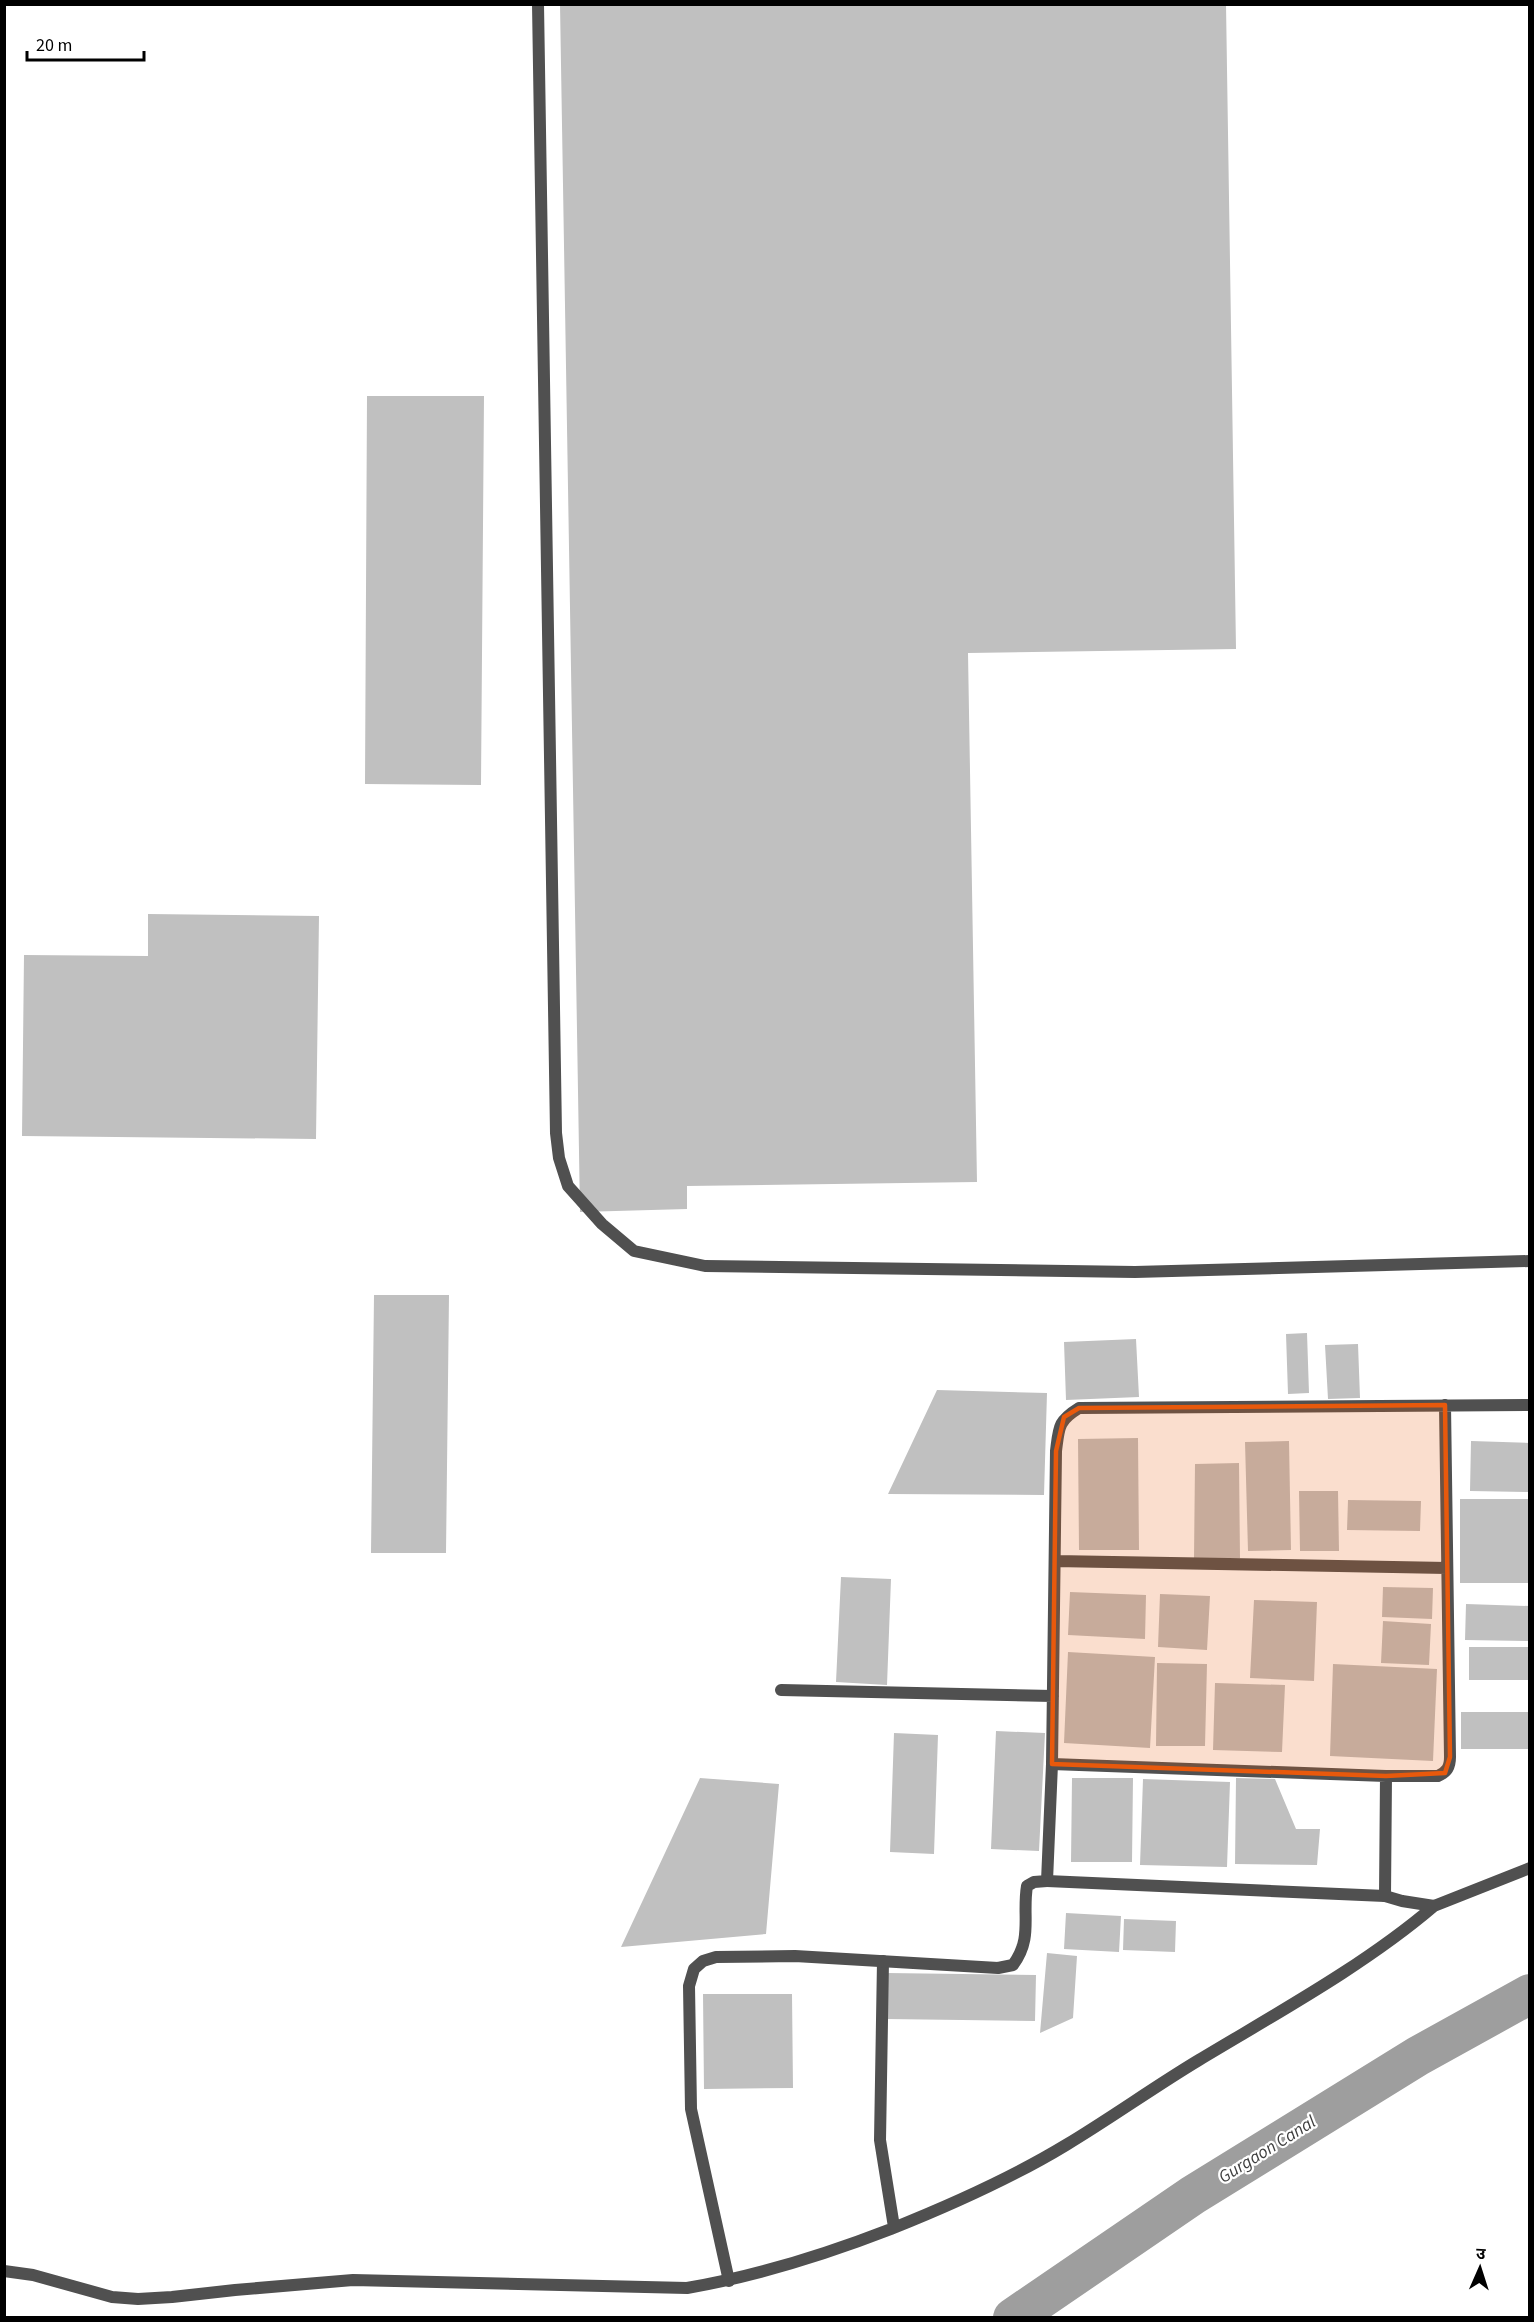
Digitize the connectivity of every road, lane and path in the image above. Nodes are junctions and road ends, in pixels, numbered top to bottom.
1 (538, 4) edge
2 (1530, 1261) edge
3 (1445, 1405) junction
4 (1530, 1405) edge
5 (1055, 1561) junction
6 (1447, 1568) junction
7 (781, 1690) dead end
8 (1053, 1696) junction
9 (1052, 1764) junction
10 (1386, 1776) junction
11 (1530, 1868) edge
12 (1047, 1881) junction
13 (1385, 1896) junction
14 (1434, 1906) junction
15 (883, 1961) junction
16 (894, 2228) junction
17 (4, 2271) edge
18 (729, 2281) junction

1 - 2 street
3 - 4 street
3 - 5 street
3 - 6 street
5 - 6 street
5 - 8 street
6 - 10 street
7 - 8 street
8 - 9 street
9 - 10 street
9 - 12 street
10 - 13 street
11 - 14 street
12 - 13 street
12 - 15 street
13 - 14 street
14 - 16 street
15 - 16 street
15 - 18 street
16 - 18 street
17 - 18 street

